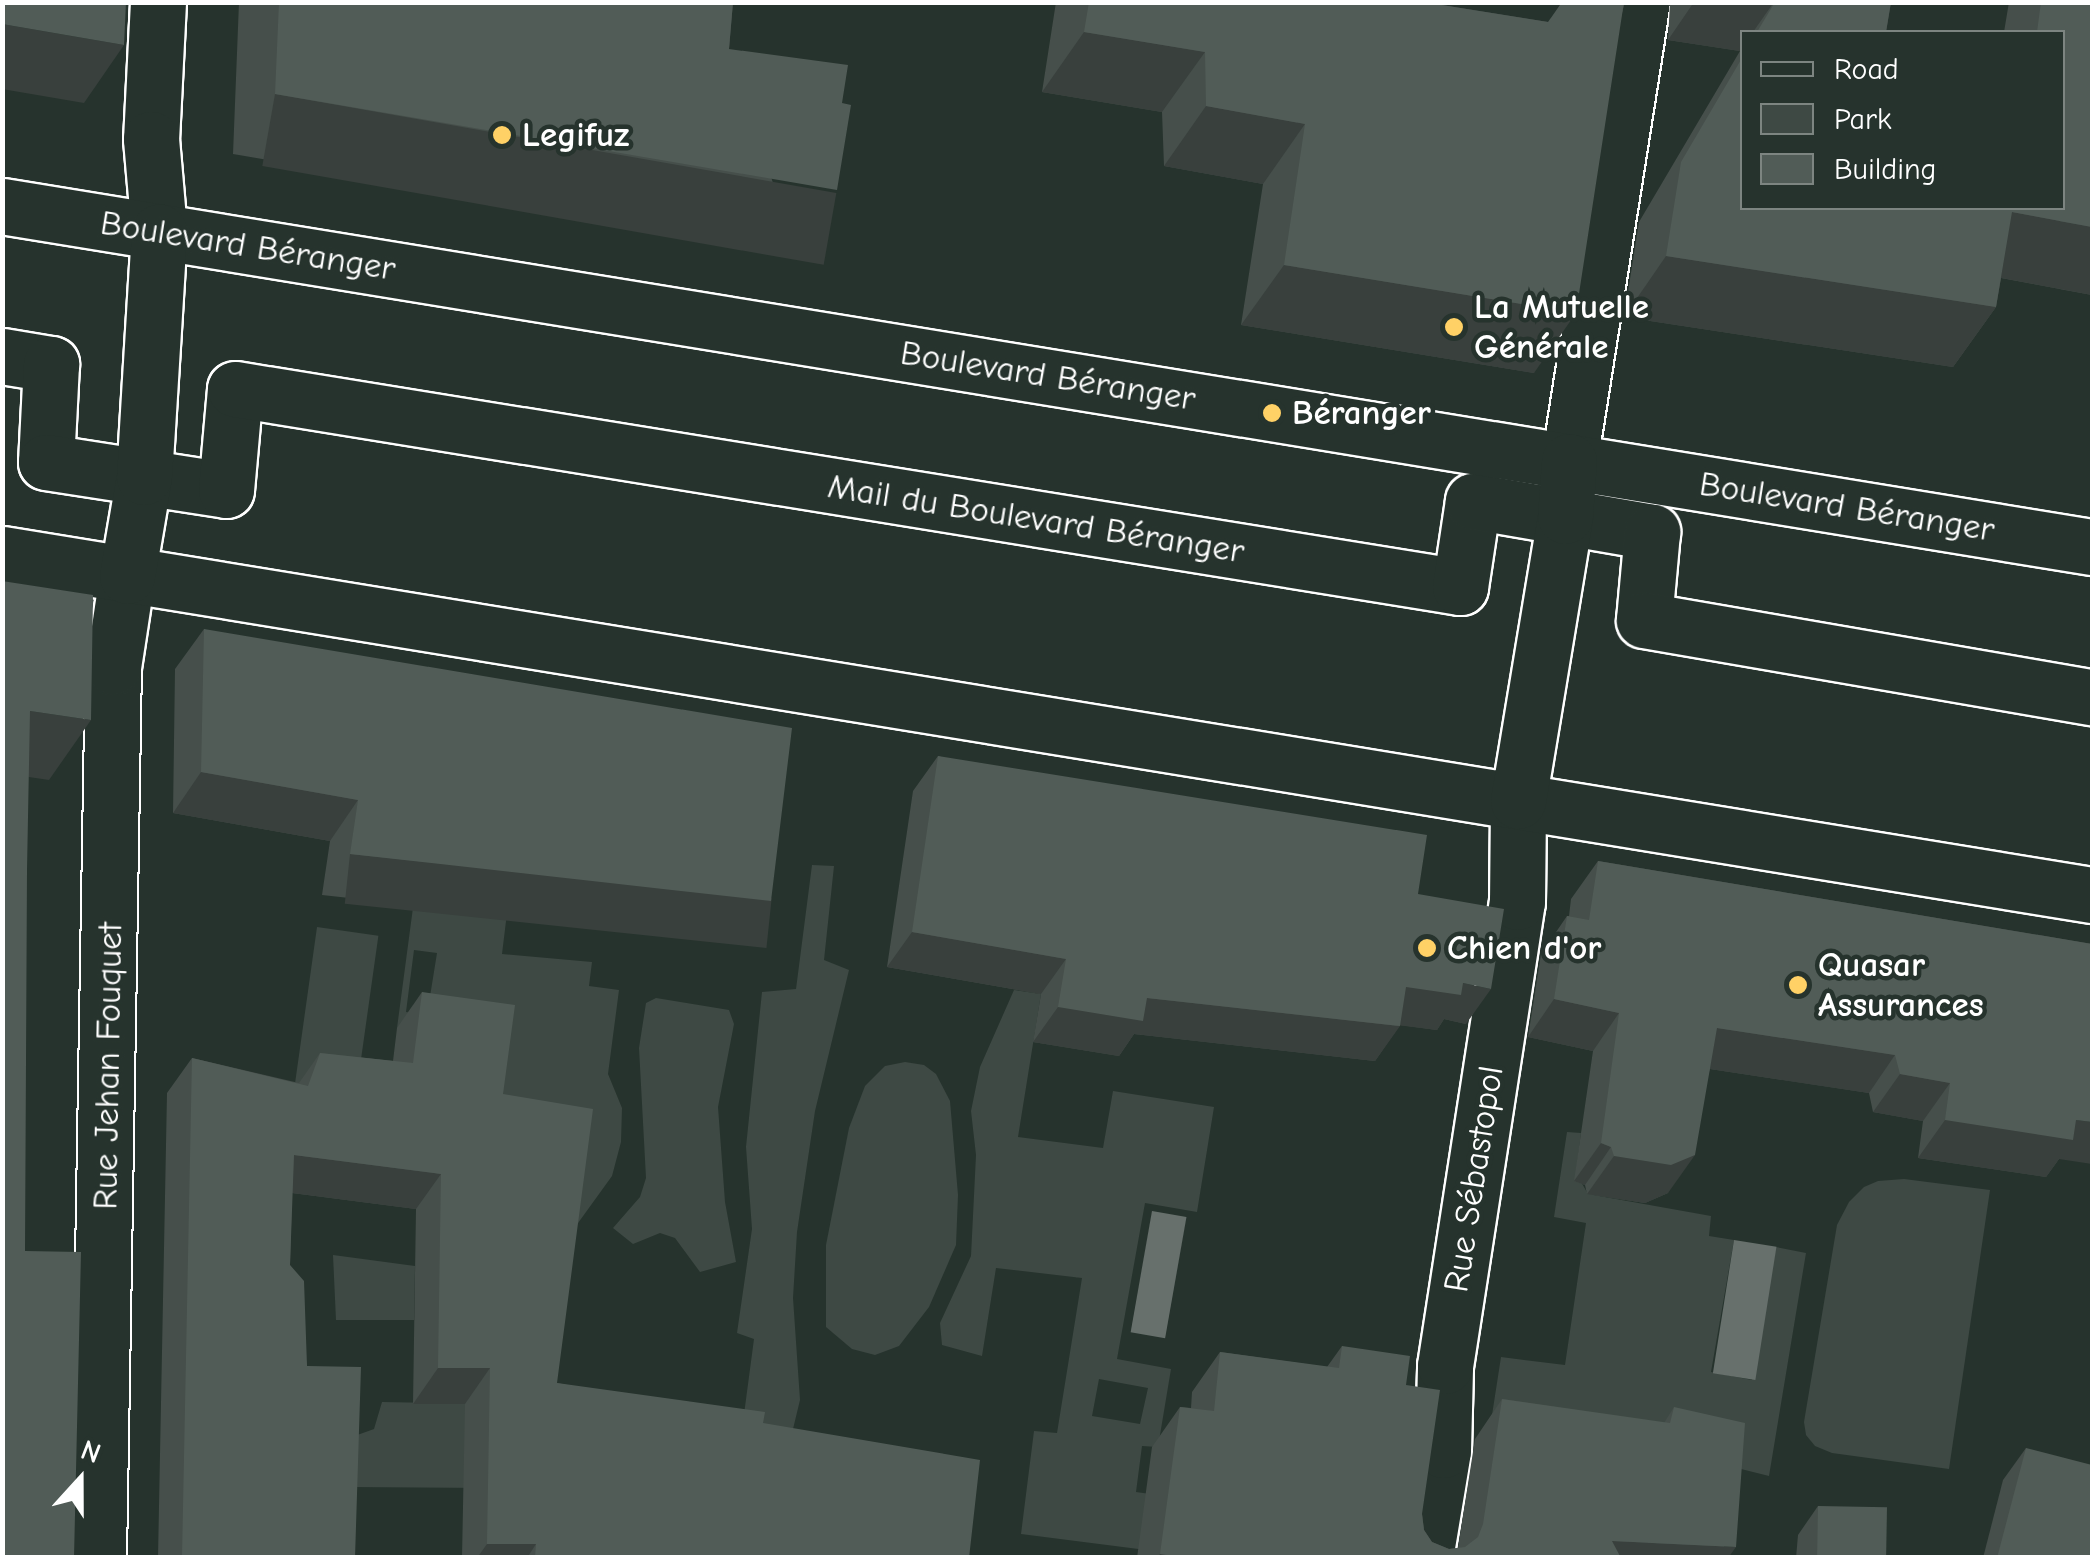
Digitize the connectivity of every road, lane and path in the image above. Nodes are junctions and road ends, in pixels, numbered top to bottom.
1 (158, 2) edge
2 (1642, 2) edge
3 (2, 206) edge
4 (158, 231) junction
5 (2, 356) edge
6 (1569, 461) junction
7 (144, 477) junction
8 (1565, 516) junction
9 (2092, 547) edge
10 (2, 554) edge
11 (126, 576) junction
12 (2092, 697) edge
13 (1518, 801) junction
14 (2092, 895) edge
15 (98, 1558) edge
16 (1425, 1558) edge

1 - 4 main road, Rue Jehan Fouquet
2 - 6 main road, Rue Sébastopol
3 - 4 main road, Boulevard Béranger
4 - 6 main road, Boulevard Béranger
4 - 7 main road, Rue Jehan Fouquet
5 - 7 main road, Mail du Boulevard Béranger
6 - 8 main road, Rue Sébastopol
6 - 9 main road, Boulevard Béranger
7 - 8 main road, Mail du Boulevard Béranger
7 - 11 main road, Rue Jehan Fouquet
8 - 12 main road, Mail du Boulevard Béranger
8 - 13 main road, Rue Sébastopol
10 - 11 main road
11 - 13 main road
11 - 15 main road, Rue Jehan Fouquet
13 - 14 main road
13 - 16 main road, Rue Sébastopol

